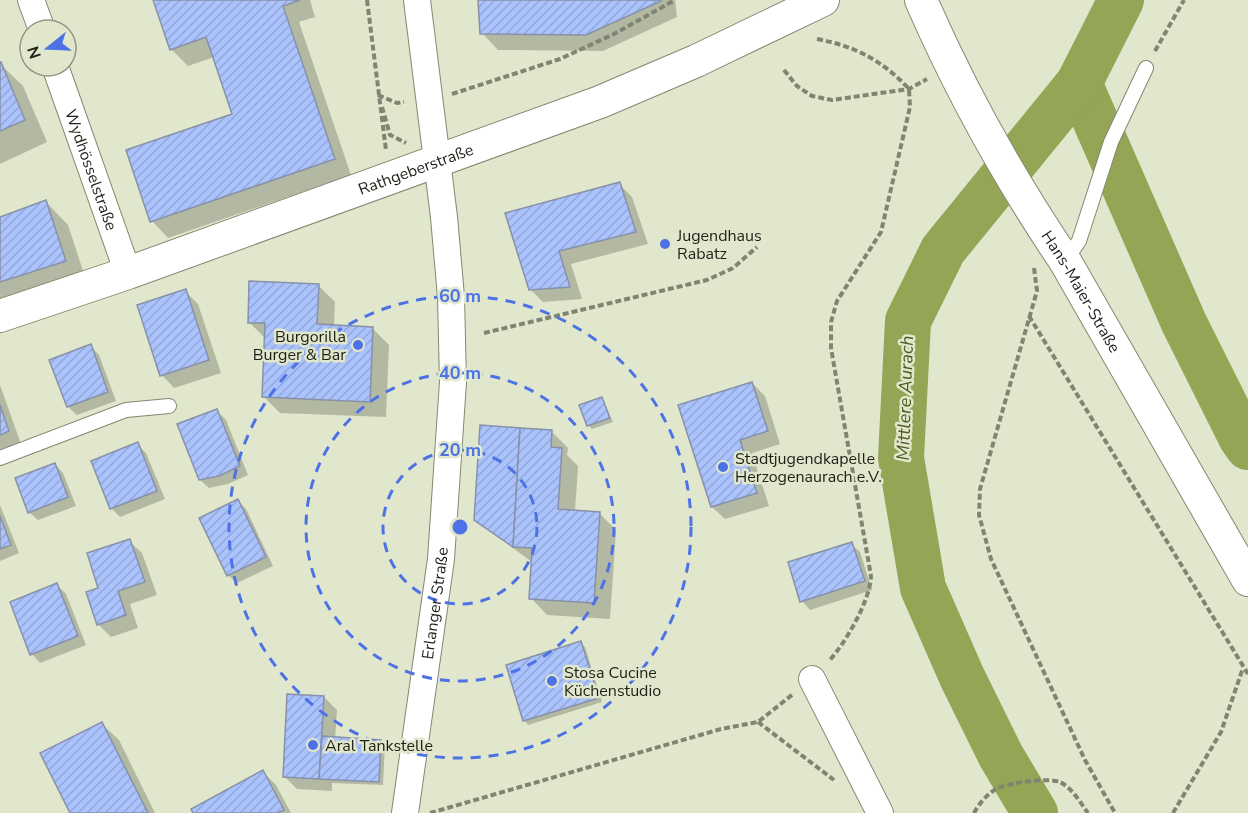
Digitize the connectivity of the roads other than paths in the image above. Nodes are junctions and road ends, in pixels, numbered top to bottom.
1 (31, 0) edge
2 (417, 0) edge
3 (921, 0) edge
4 (810, 3) edge
5 (38, 18) edge
6 (1146, 68) road end
7 (59, 78) edge
8 (437, 160) junction
9 (1065, 261) junction
10 (128, 273) junction
11 (0, 316) edge
12 (169, 406) dead end
13 (0, 458) edge
14 (1245, 572) edge
15 (812, 679) road end
16 (405, 813) edge
17 (880, 813) edge

1 - 5 street
2 - 8 street, Erlanger Straße
3 - 9 street, Hans-Maier-Straße
4 - 8 street, Rathgeberstraße
6 - 9 lane
7 - 10 street, Wydhösselstraße
8 - 10 street, Rathgeberstraße
8 - 16 street, Erlanger Straße
9 - 14 street, Hans-Maier-Straße
10 - 11 street, Rathgeberstraße
12 - 13 lane
15 - 17 street

